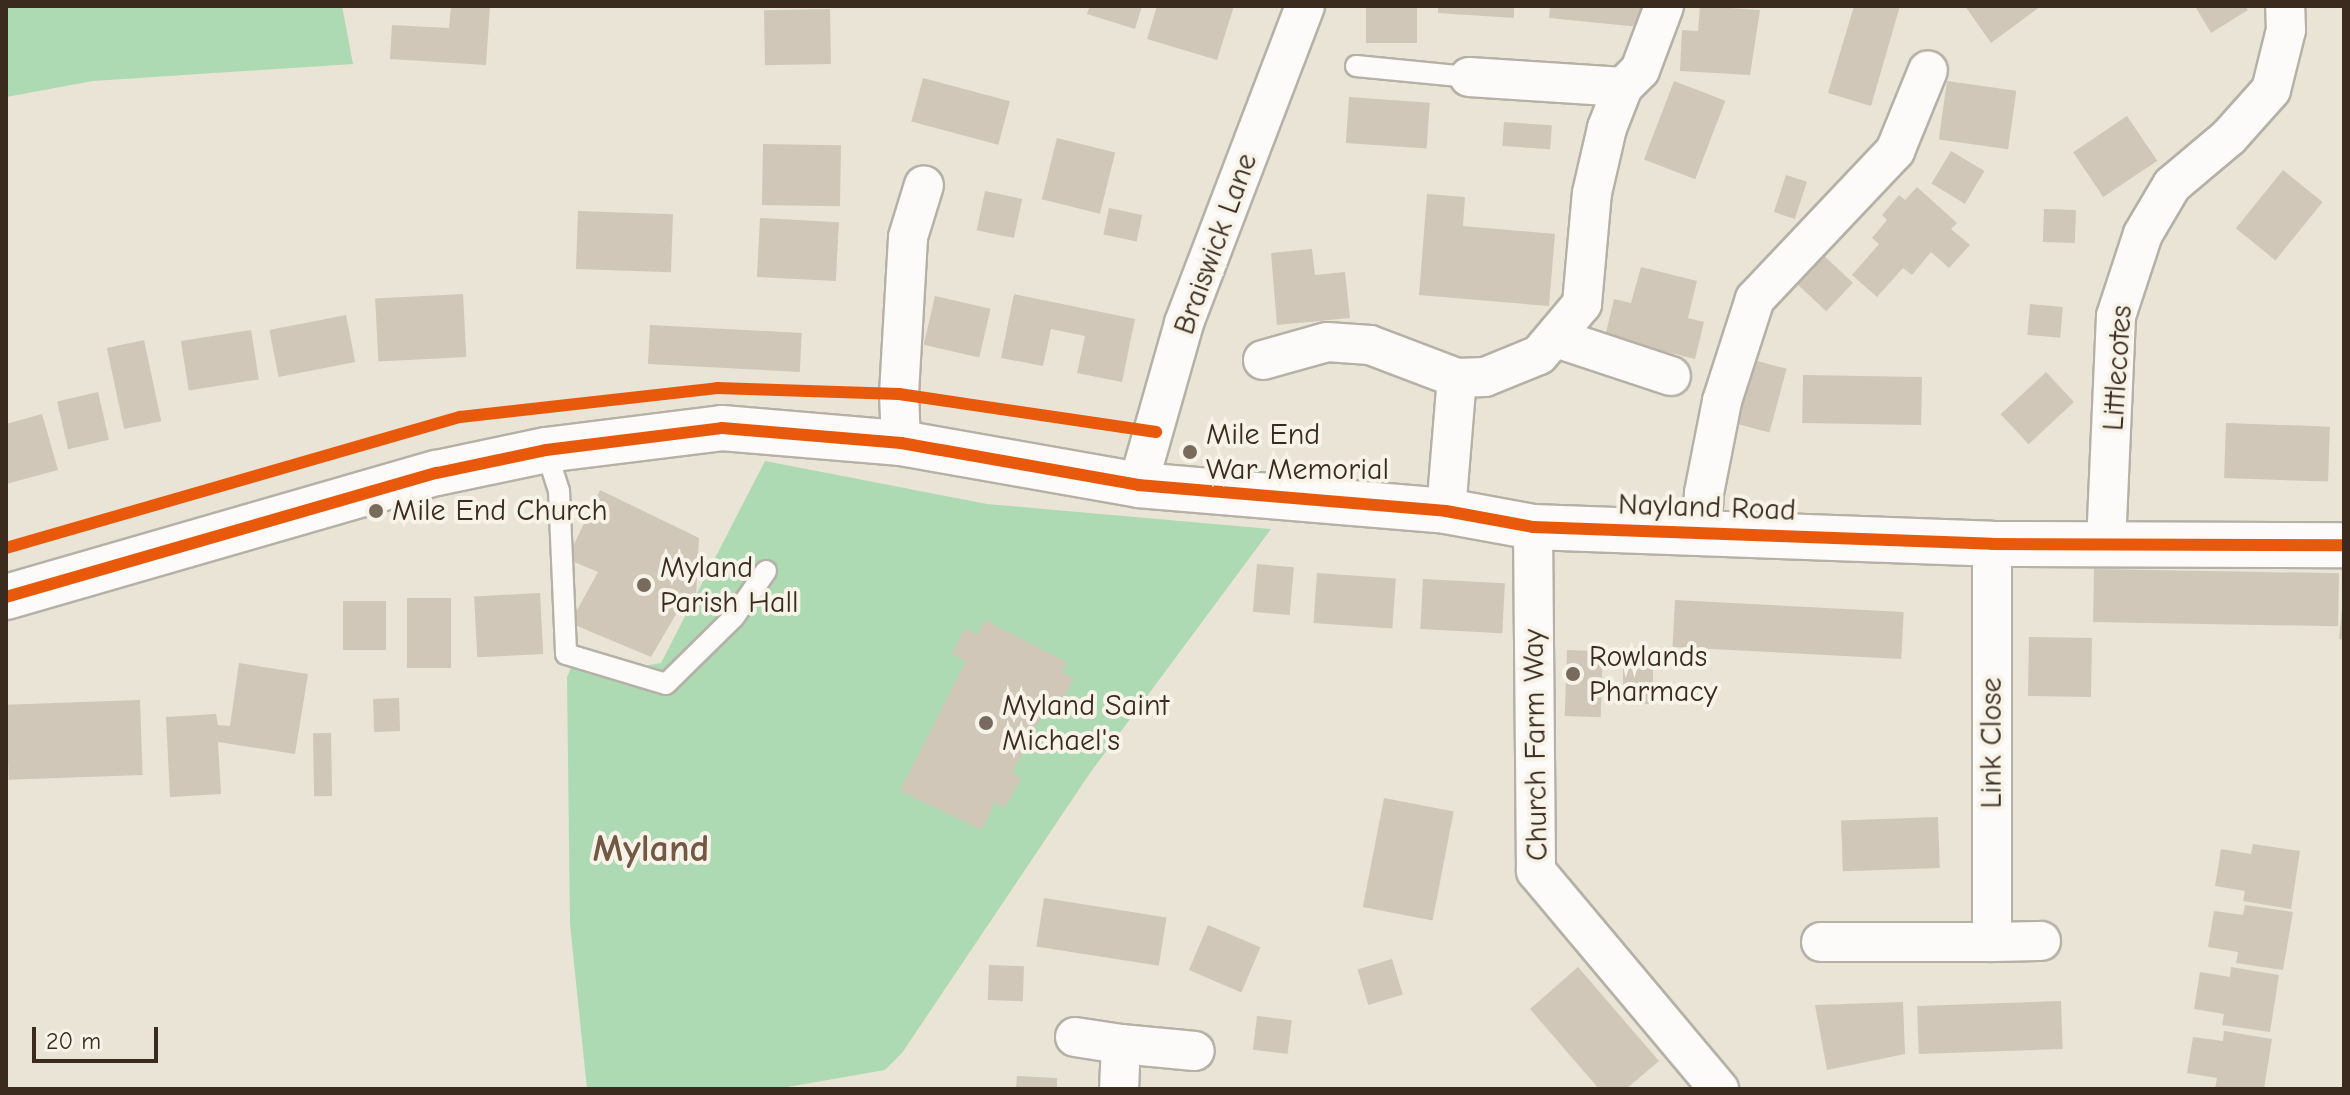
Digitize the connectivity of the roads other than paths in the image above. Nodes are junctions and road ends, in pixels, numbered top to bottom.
1 (1305, 6) edge
2 (1664, 6) edge
3 (2285, 6) edge
4 (1356, 66) dead end
5 (1928, 70) dead end
6 (1469, 77) joint
7 (1623, 87) junction
8 (924, 185) dead end
9 (1556, 338) junction
10 (1263, 360) dead end
11 (1671, 376) dead end
12 (1457, 378) junction
13 (901, 443) junction
14 (546, 450) junction
15 (1138, 485) junction
16 (1446, 511) junction
17 (1533, 527) junction
18 (1701, 536) junction
19 (1992, 544) junction
20 (2106, 545) junction
21 (2344, 545) edge
22 (766, 571) dead end
23 (6, 597) edge
24 (2041, 941) dead end
25 (1821, 942) dead end
26 (1992, 942) junction
27 (1075, 1037) dead end
28 (1121, 1044) junction
29 (1195, 1051) dead end
30 (1119, 1089) edge
31 (1719, 1089) edge

1 - 15 street, Braiswick Lane
2 - 7 street
3 - 20 street, Littlecotes
4 - 6 lane
5 - 18 street
6 - 7 street
7 - 9 street
8 - 13 street
9 - 11 street
9 - 12 street
10 - 12 street
12 - 16 street
13 - 14 street, Nayland Road
13 - 15 street, Nayland Road
14 - 22 lane
14 - 23 street, Nayland Road
15 - 16 street, Nayland Road
16 - 17 street, Nayland Road
17 - 18 street, Nayland Road
17 - 31 street, Church Farm Way
18 - 19 street, Nayland Road
19 - 20 street, Nayland Road
19 - 26 street, Link Close
20 - 21 street, Nayland Road
24 - 26 street
25 - 26 street
27 - 28 street
28 - 29 street
28 - 30 street

